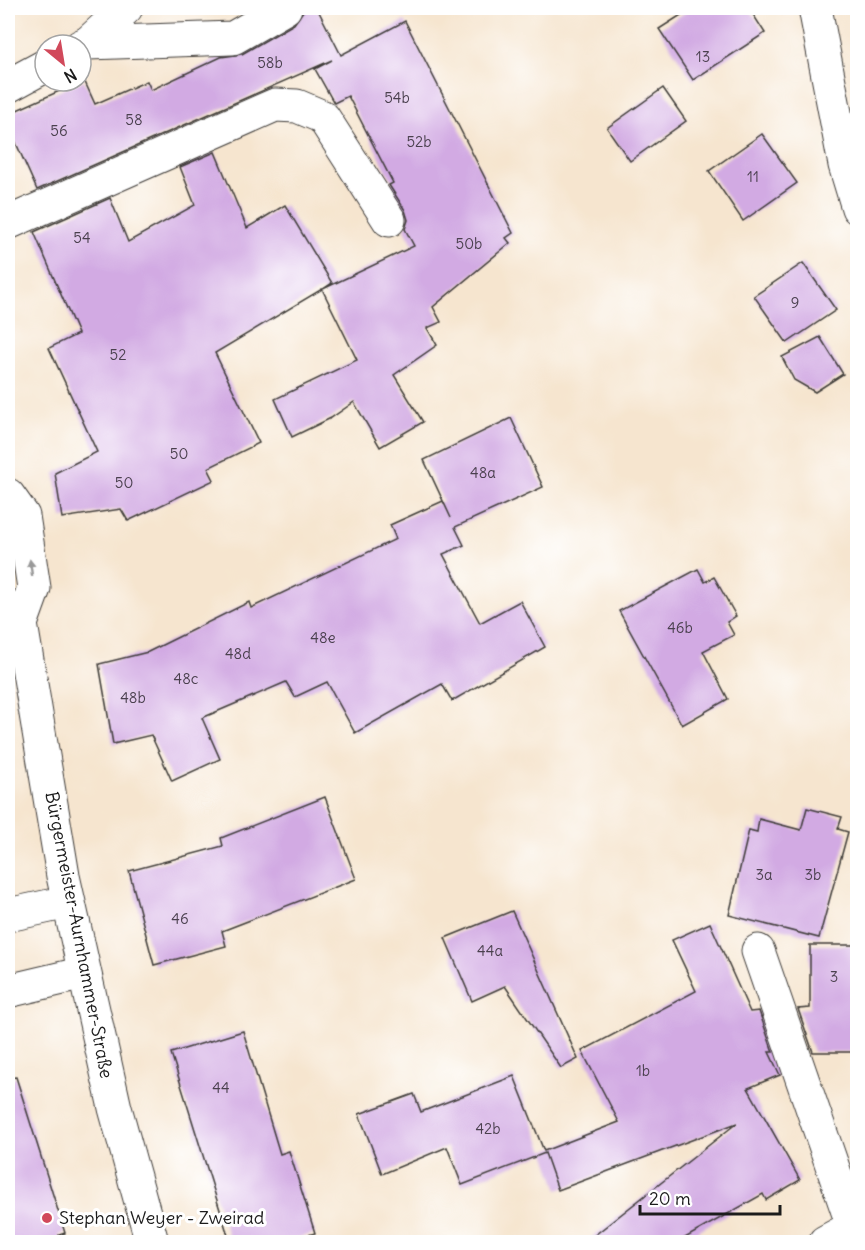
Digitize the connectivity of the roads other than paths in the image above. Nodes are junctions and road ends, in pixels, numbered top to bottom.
1 (126, 8) edge
2 (285, 8) edge
3 (815, 8) edge
4 (93, 37) edge
5 (93, 45) edge
6 (33, 72) edge
7 (8, 86) edge
8 (858, 208) edge
9 (389, 220) dead end
10 (8, 223) edge
11 (8, 495) edge
12 (14, 615) edge
13 (69, 902) junction
14 (8, 915) edge
15 (758, 951) dead end
16 (84, 973) junction
17 (8, 991) edge
18 (855, 1225) edge
19 (152, 1242) edge
20 (825, 1242) edge

1 - 4 street
2 - 5 street
3 - 8 street
6 - 7 street
9 - 10 street
12 -> 11 street, Bürgermeister-Aurnhammer-Straße
12 - 13 street, Bürgermeister-Aurnhammer-Straße
13 - 14 street
13 - 16 street, Bürgermeister-Aurnhammer-Straße
15 - 18 street
16 - 17 street
16 - 19 street, Bürgermeister-Aurnhammer-Straße
18 - 20 street

